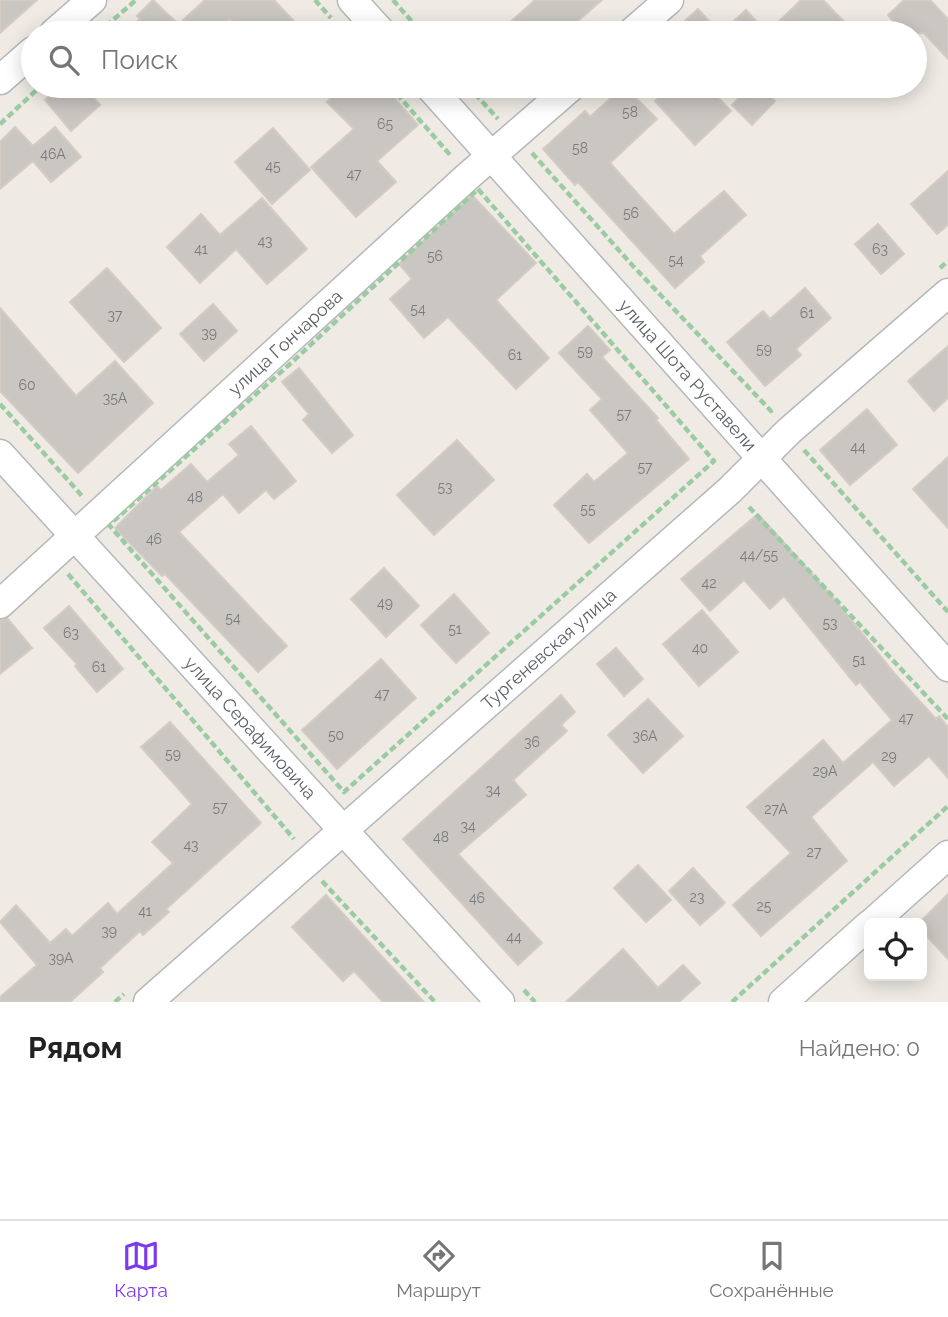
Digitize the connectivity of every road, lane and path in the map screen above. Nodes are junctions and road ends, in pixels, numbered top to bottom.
1 (92, 0) edge
2 (136, 0) edge
3 (352, 0) edge
4 (393, 0) edge
5 (669, 0) edge
6 (68, 21) edge
7 (112, 21) edge
8 (371, 21) edge
9 (411, 21) edge
10 (645, 21) edge
11 (21, 62) edge
12 (0, 80) edge
13 (28, 98) edge
14 (400, 98) edge
15 (440, 98) edge
16 (559, 98) edge
17 (0, 124) edge
18 (493, 157) junction
19 (457, 163) dead end
20 (552, 174) dead end
21 (478, 189) dead end
22 (948, 293) edge
23 (290, 364) dead end
24 (782, 403) dead end
25 (0, 404) edge
26 (814, 441) dead end
27 (0, 454) edge
28 (761, 458) junction
29 (84, 499) dead end
30 (746, 504) dead end
31 (75, 536) junction
32 (63, 568) dead end
33 (0, 604) edge
34 (948, 612) edge
35 (948, 667) edge
36 (948, 719) edge
37 (948, 806) edge
38 (343, 828) junction
39 (295, 841) dead end
40 (948, 855) edge
41 (323, 880) dead end
42 (877, 918) edge
43 (864, 929) edge
44 (509, 992) edge
45 (148, 1002) edge
46 (435, 1002) edge
47 (536, 1002) edge
48 (732, 1002) edge
49 (783, 1002) edge

1 - 6 street
2 - 7 path
3 - 8 street
4 - 9 path
5 - 10 street
11 - 12 street
13 - 17 path
14 - 19 path
15 - 18 street, улица Шота Руставели
16 - 18 street, улица Гончарова
18 - 28 street, улица Шота Руставели
18 - 31 street, улица Гончарова
20 - 24 path
21 - 23 path
22 - 28 street, Тургеневская улица
25 - 29 path
26 - 34 path
27 - 31 street, улица Серафимовича
28 - 35 street, улица Шота Руставели
28 - 38 street, Тургеневская улица
30 - 36 path
31 - 33 street, улица Гончарова
31 - 38 street, улица Серафимовича
32 - 39 path
37 - 48 path
38 - 44 street, улица Серафимовича
38 - 45 street, Тургеневская улица
40 - 42 street
41 - 46 path
43 - 49 street
44 - 47 path

